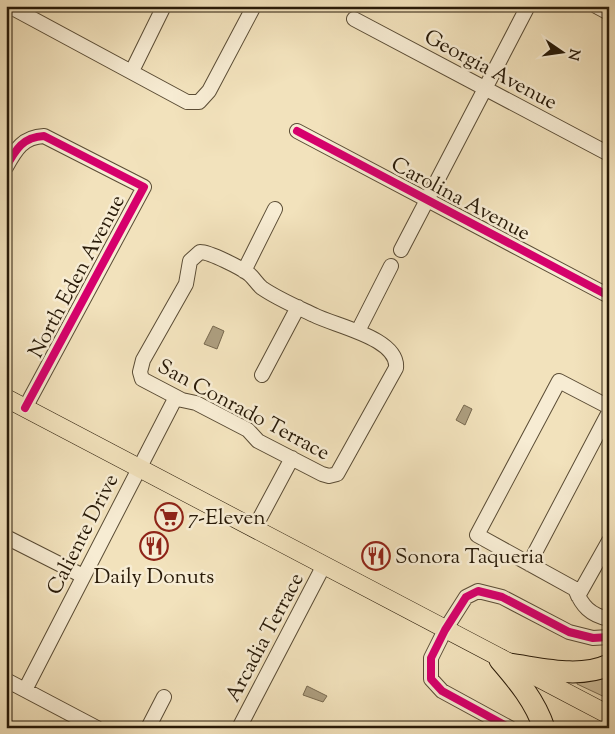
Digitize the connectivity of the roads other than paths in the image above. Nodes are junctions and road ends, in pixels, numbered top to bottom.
1 (9, 6) edge
2 (164, 6) edge
3 (254, 6) edge
4 (528, 6) edge
5 (596, 6) edge
6 (609, 13) edge
7 (354, 19) dead end
8 (132, 71) junction
9 (485, 89) junction
10 (297, 131) dead end
11 (609, 154) edge
12 (6, 167) edge
13 (428, 200) junction
14 (275, 209) dead end
15 (401, 250) dead end
16 (391, 266) dead end
17 (244, 271) junction
18 (609, 296) edge
19 (298, 307) junction
20 (358, 331) junction
21 (262, 375) dead end
22 (176, 397) junction
23 (6, 398) edge
24 (609, 406) edge
25 (25, 408) junction
26 (609, 412) edge
27 (292, 458) junction
28 (139, 468) junction
29 (254, 529) junction
30 (6, 537) edge
31 (608, 545) edge
32 (529, 564) junction
33 (324, 565) junction
34 (83, 576) junction
35 (578, 596) junction
36 (609, 618) edge
37 (445, 630) junction
38 (609, 637) edge
39 (504, 662) junction
40 (609, 665) edge
41 (6, 680) edge
42 (25, 690) junction
43 (164, 697) dead end
44 (609, 715) edge
45 (501, 725) edge
46 (97, 728) edge
47 (148, 728) edge
48 (239, 728) edge
49 (544, 728) edge

1 - 8 street
2 - 8 street
3 - 8 street
4 - 9 street
5 - 6 street
7 - 9 street, Georgia Avenue
9 - 11 street, Georgia Avenue
9 - 13 street
10 - 13 street, Carolina Avenue
12 - 25 street, North Eden Avenue
13 - 15 street
13 - 18 street, Carolina Avenue
14 - 17 street
16 - 20 street
17 - 19 street, San Conrado Terrace
17 - 22 street, San Conrado Terrace
19 - 20 street, San Conrado Terrace
19 - 21 street, San Conrado Terrace
20 - 27 street, San Conrado Terrace
22 - 27 street, San Conrado Terrace
22 - 28 street, Caliente Drive
23 - 25 main road
24 - 32 street
25 - 28 main road
26 - 32 street
27 - 29 street
28 - 29 main road
28 - 34 street, Caliente Drive
29 - 33 main road
30 - 34 street
31 - 35 street
32 - 35 street
33 - 37 main road
33 - 48 street, Arcadia Terrace
34 - 42 street, Caliente Drive
35 - 36 street
37 - 38 street
37 - 39 main road
37 - 45 street
39 - 40 highway
39 - 44 main road
39 - 49 highway
41 - 42 street
42 - 46 street
43 - 47 street

